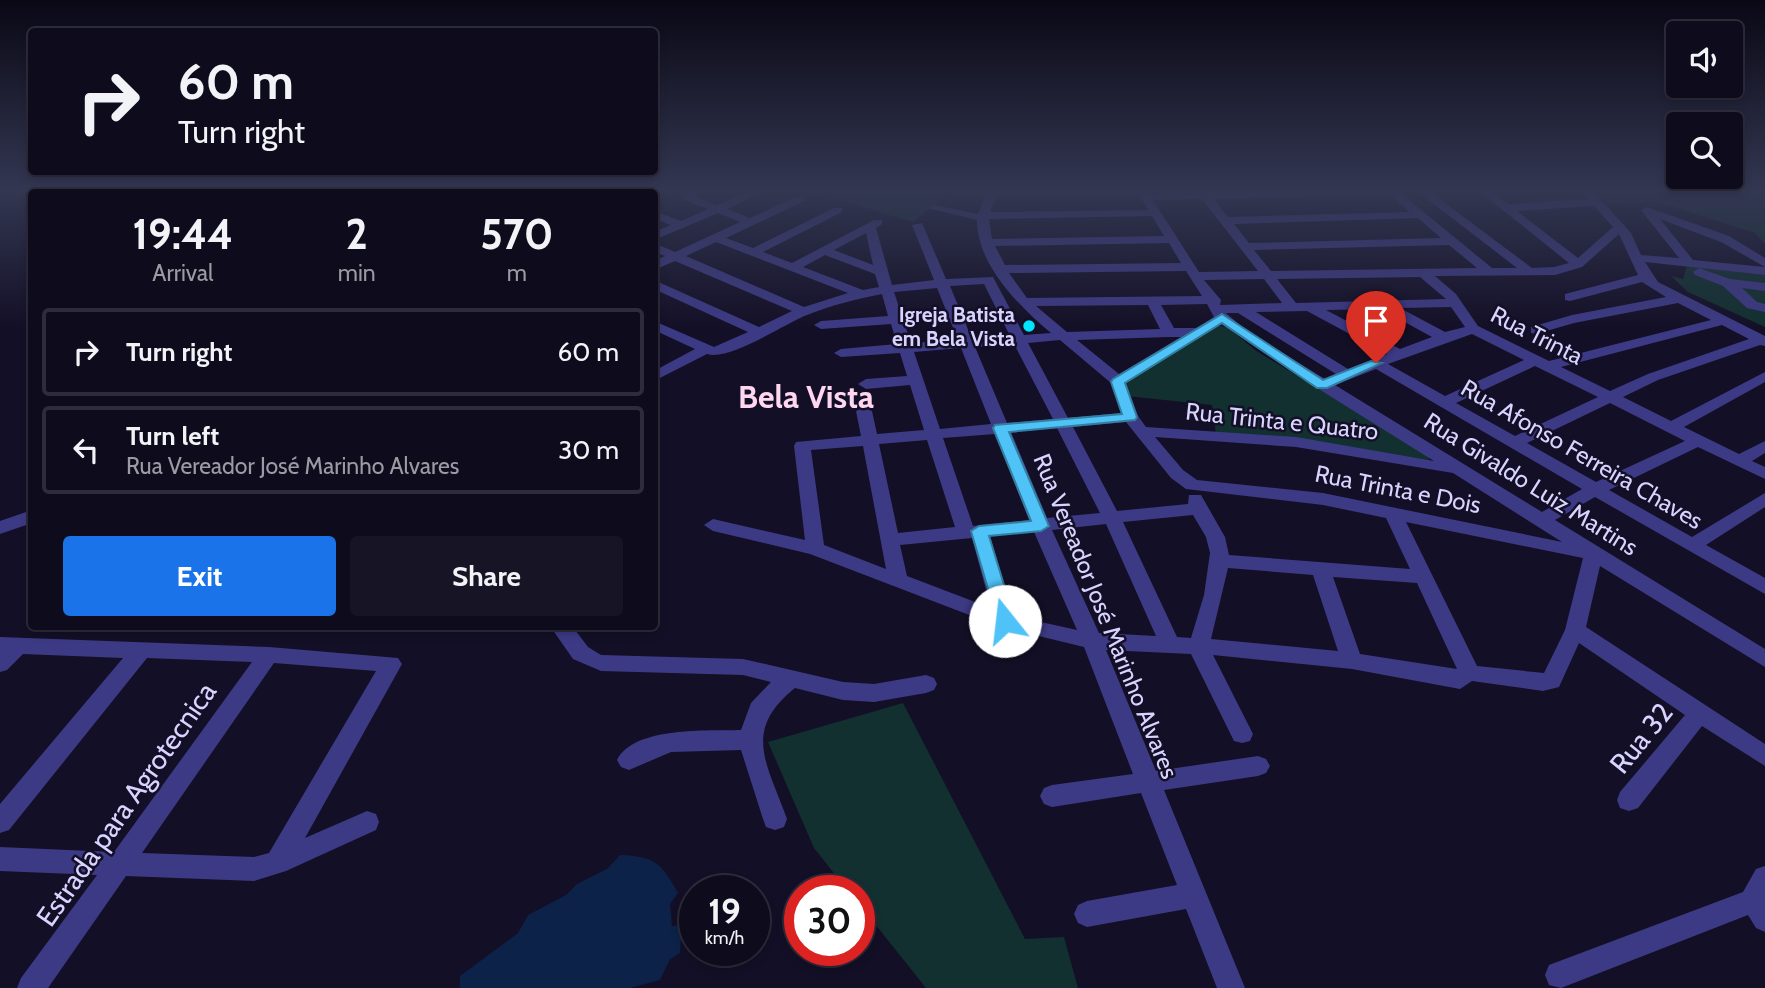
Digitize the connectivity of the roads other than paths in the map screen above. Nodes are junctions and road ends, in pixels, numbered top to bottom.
1 (784, 237) edge
2 (851, 237) edge
3 (877, 237) edge
4 (923, 237) edge
5 (985, 237) edge
6 (1236, 237) edge
7 (1446, 237) edge
8 (1484, 237) edge
9 (1542, 237) edge
10 (1609, 237) edge
11 (1626, 237) edge
12 (1668, 237) edge
13 (1720, 237) edge
14 (716, 238) joint
15 (1171, 239) joint
16 (1451, 241) junction
17 (988, 243) junction
18 (1243, 247) junction
19 (658, 249) edge
20 (825, 251) junction
21 (752, 253) junction
22 (676, 256) junction
23 (1638, 258) junction
24 (1655, 260) junction
25 (1765, 263) edge
26 (1578, 264) junction
27 (1690, 264) junction
28 (658, 265) edge
29 (792, 268) junction
30 (1194, 271) junction
31 (1488, 271) junction
32 (1529, 271) junction
33 (1765, 271) edge
34 (881, 272) junction
35 (1422, 272) junction
36 (994, 275) junction
37 (1264, 275) junction
38 (1645, 277) junction
39 (941, 283) junction
40 (1728, 283) junction
41 (658, 286) edge
42 (887, 287) junction
43 (1765, 287) edge
44 (1597, 289) junction
45 (861, 294) junction
46 (1570, 297) dead end
47 (1676, 299) junction
48 (1153, 301) junction
49 (1023, 302) junction
50 (1455, 303) junction
51 (1383, 304) junction
52 (1292, 307) junction
53 (1311, 307) junction
54 (1632, 308) junction
55 (1765, 308) edge
56 (1218, 309) junction
57 (1242, 309) junction
58 (802, 312) junction
59 (898, 319) junction
60 (1722, 321) junction
61 (821, 325) dead end
62 (658, 327) edge
63 (1473, 329) junction
64 (1536, 330) dead end
65 (759, 332) junction
66 (1198, 332) junction
67 (1169, 333) junction
68 (1061, 336) junction
69 (1443, 337) junction
70 (1020, 340) junction
71 (1762, 341) edge
72 (966, 345) junction
73 (907, 348) junction
74 (704, 350) junction
75 (841, 353) dead end
76 (1398, 354) junction
77 (1376, 363) junction
78 (1542, 363) junction
79 (658, 375) edge
80 (1347, 375) junction
81 (1765, 376) edge
82 (918, 380) junction
83 (1118, 382) junction
84 (866, 384) dead end
85 (1322, 385) junction
86 (1612, 399) junction
87 (1443, 403) junction
88 (864, 411) dead end
89 (1061, 423) junction
90 (1135, 424) junction
91 (1000, 428) junction
92 (1672, 428) junction
93 (934, 434) junction
94 (869, 440) junction
95 (1698, 441) junction
96 (1513, 443) junction
97 (1765, 446) edge
98 (1739, 461) junction
99 (1459, 471) junction
100 (1765, 474) edge
101 (1192, 485) junction
102 (1596, 489) junction
103 (1765, 499) edge
104 (1197, 509) junction
105 (1392, 512) junction
106 (28, 518) edge
107 (1112, 518) junction
108 (1539, 521) junction
109 (713, 525) dead end
110 (1041, 526) junction
111 (0, 528) edge
112 (972, 532) junction
113 (891, 540) junction
114 (1692, 545) junction
115 (815, 549) junction
116 (1592, 555) junction
117 (1218, 561) junction
118 (1320, 568) junction
119 (1424, 577) junction
120 (898, 579) junction
121 (1765, 587) edge
122 (1005, 621) junction
123 (562, 630) edge
124 (1575, 630) junction
125 (1092, 641) junction
126 (9, 646) edge
127 (1171, 646) junction
128 (1198, 646) junction
129 (142, 650) junction
130 (269, 654) junction
131 (1765, 659) edge
132 (1352, 661) junction
133 (0, 664) edge
134 (1476, 674) dead end
135 (792, 678) junction
136 (926, 684) dead end
137 (1700, 713) junction
138 (1242, 734) dead end
139 (749, 740) junction
140 (1765, 756) edge
141 (629, 760) dead end
142 (1258, 766) dead end
143 (1146, 782) junction
144 (1052, 796) dead end
145 (1629, 800) dead end
146 (775, 819) dead end
147 (0, 822) edge
148 (366, 822) dead end
149 (0, 859) edge
150 (277, 863) junction
151 (121, 864) junction
152 (1193, 895) junction
153 (1759, 899) edge
154 (1087, 914) dead end
155 (1559, 975) dead end
156 (31, 988) edge
157 (1231, 988) edge

1 - 21 street
2 - 20 street
3 - 34 street
4 - 39 street, Rua Vereador José Marinho Alvares
5 - 17 street
6 - 18 street
7 - 16 street
8 - 32 street
9 - 26 street
10 - 26 street
11 - 23 street
12 - 27 street
13 - 25 street
14 - 21 street
14 - 22 street
15 - 17 street
15 - 30 street, Rua Givaldo Luiz Martins
16 - 18 street
16 - 31 street
17 - 36 street
18 - 37 street
19 - 22 street
20 - 29 street
20 - 34 street
21 - 29 street
22 - 28 street
22 - 58 street
23 - 24 street
23 - 38 street
24 - 27 street
24 - 40 street
26 - 32 street
27 - 33 street
29 - 45 street
30 - 36 street
30 - 37 street
30 - 56 street, Rua Givaldo Luiz Martins
31 - 32 street
31 - 35 street
34 - 42 street
35 - 37 street
35 - 50 street, Rua Trinta
36 - 39 street
36 - 49 street
36 - 70 street
37 - 52 street
38 - 44 street
38 - 47 street
39 - 42 street
39 - 72 street, Rua Vereador José Marinho Alvares
40 - 43 street
40 - 55 street
41 - 65 street
42 - 45 street
42 - 59 street
44 - 46 street
44 - 54 street
45 - 58 street
47 - 54 street
47 - 60 street
48 - 49 street
48 - 56 street
48 - 67 street
49 - 68 street
50 - 51 street
50 - 63 street, Rua Trinta
51 - 53 street
51 - 69 street
52 - 53 street
52 - 57 street
53 - 76 street
54 - 64 street
56 - 57 street
56 - 66 street
56 - 85 street, Rua Givaldo Luiz Martins
57 - 80 street
58 - 65 street
59 - 61 street
59 - 73 street
60 - 71 street
60 - 78 street
62 - 74 street
63 - 69 street
63 - 78 street, Rua Trinta
65 - 74 street
66 - 67 street
66 - 83 street
67 - 68 street
68 - 70 street
68 - 83 street
69 - 76 street
70 - 72 street
70 - 89 street
71 - 86 street
72 - 73 street
72 - 91 street, Rua Vereador José Marinho Alvares
73 - 75 street
73 - 82 street
74 - 79 street
76 - 77 street
77 - 80 street
77 - 87 street, Rua Afonso Ferreira Chaves
78 - 86 street, Rua Trinta
78 - 87 street
80 - 85 street
81 - 92 street
82 - 84 street
82 - 93 street
83 - 90 street
85 - 99 street, Rua Givaldo Luiz Martins
86 - 92 street, Rua Trinta
86 - 96 street
87 - 96 street, Rua Afonso Ferreira Chaves
88 - 94 street
89 - 90 street, Rua Trinta e Quatro
89 - 91 street, Rua Trinta e Quatro
89 - 107 street
90 - 99 street, Rua Trinta e Quatro
90 - 101 street
91 - 93 street, Rua Trinta e Quatro
91 - 110 street, Rua Vereador José Marinho Alvares
92 - 95 street, Rua Trinta
93 - 94 street, Rua Trinta e Quatro
93 - 112 street
94 - 113 street
94 - 115 street, Rua Trinta e Quatro
95 - 98 street, Rua Trinta
95 - 102 street
96 - 102 street, Rua Afonso Ferreira Chaves
97 - 98 street
98 - 100 street, Rua Trinta
99 - 108 street, Rua Givaldo Luiz Martins
101 - 104 street
101 - 105 street, Rua Trinta e Dois
102 - 108 street
102 - 114 street, Rua Afonso Ferreira Chaves
103 - 114 street
104 - 107 street
104 - 117 street
105 - 116 street, Rua Trinta e Dois
105 - 119 street
106 - 111 street
107 - 110 street
107 - 127 street
108 - 116 street, Rua Givaldo Luiz Martins
109 - 115 street
110 - 112 street
110 - 125 street, Rua Vereador José Marinho Alvares
112 - 113 street
112 - 122 street
113 - 120 street
114 - 121 street, Rua Afonso Ferreira Chaves
115 - 120 street
116 - 124 street
116 - 131 street, Rua Givaldo Luiz Martins
117 - 118 street
117 - 128 street
118 - 119 street
118 - 132 street
119 - 132 street
120 - 122 street
122 - 125 street
123 - 135 street
124 - 134 street
124 - 137 street
125 - 127 street
125 - 143 street, Rua Vereador José Marinho Alvares
126 - 129 street
126 - 133 street
127 - 128 street
128 - 132 street
128 - 138 street
129 - 130 street
129 - 147 street
130 - 150 street
130 - 151 street, Estrada para Agrotecnica
135 - 136 street
135 - 139 street
137 - 140 street
137 - 145 street, Rua 32
139 - 141 street
139 - 146 street
142 - 143 street
143 - 144 street
143 - 152 street, Rua Vereador José Marinho Alvares
148 - 150 street
149 - 151 street
150 - 151 street
151 - 156 street, Estrada para Agrotecnica
152 - 154 street
152 - 157 street, Rua Vereador José Marinho Alvares
153 - 155 street

